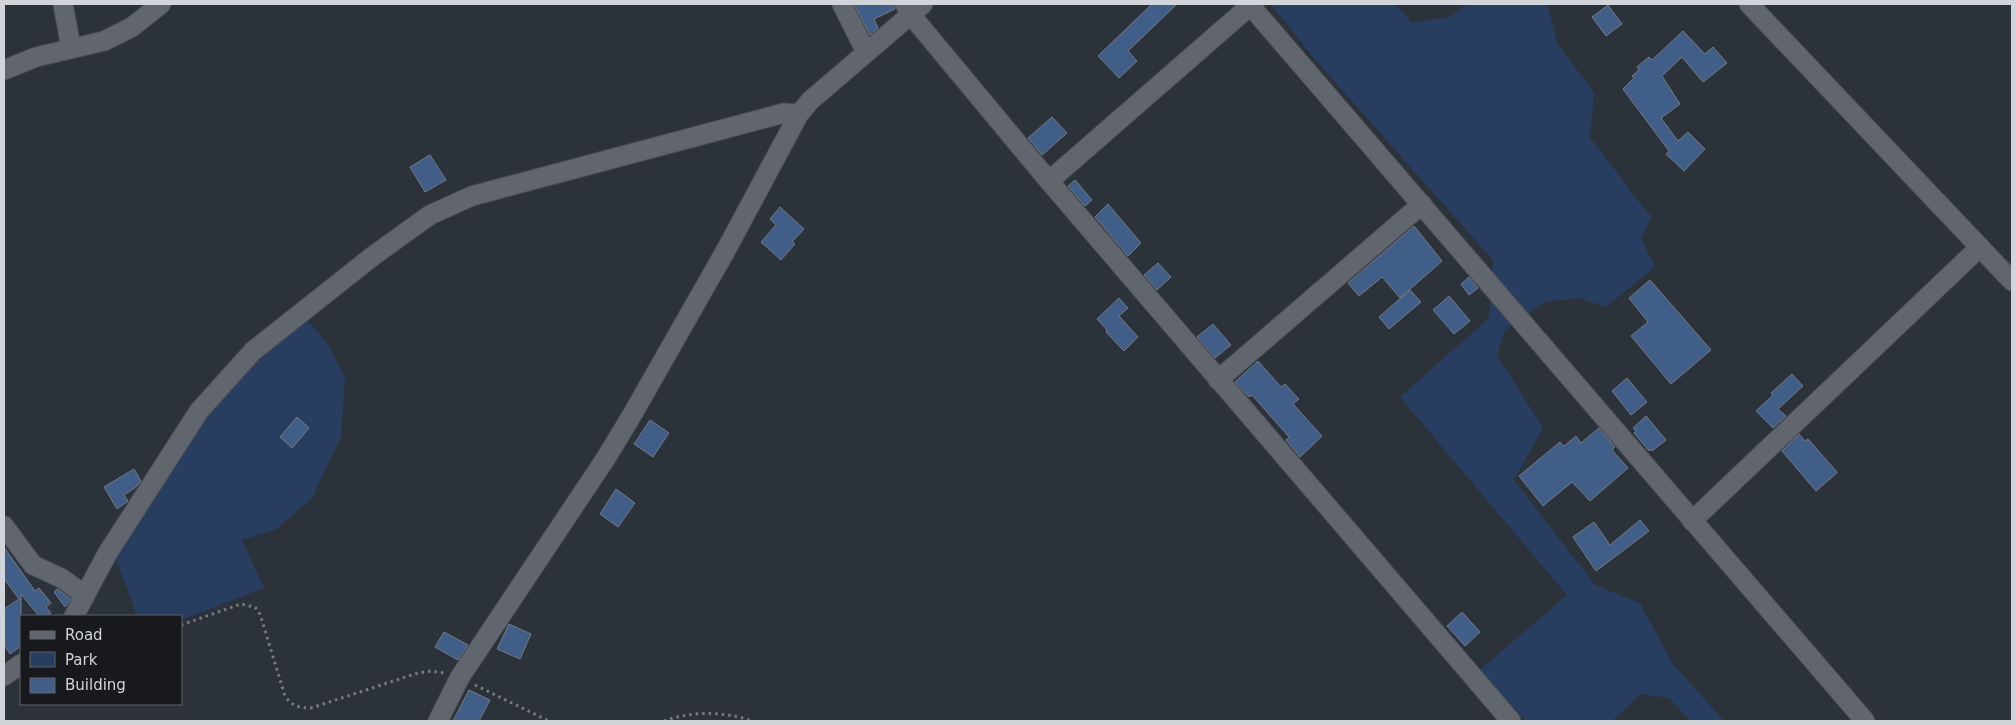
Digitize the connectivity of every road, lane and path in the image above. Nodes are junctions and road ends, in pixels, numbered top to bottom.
1 (63, 4) edge
2 (161, 4) edge
3 (842, 4) edge
4 (1749, 4) edge
5 (1250, 5) edge
6 (913, 7) edge
7 (71, 48) junction
8 (866, 52) junction
9 (4, 70) edge
10 (799, 114) junction
11 (1049, 181) junction
12 (1422, 204) junction
13 (1980, 247) junction
14 (2012, 281) edge
15 (1218, 380) junction
16 (1692, 521) junction
17 (4, 526) edge
18 (85, 595) junction
19 (75, 615) edge
20 (182, 625) edge
21 (20, 665) edge
22 (4, 676) edge
23 (460, 677) junction
24 (438, 721) edge
25 (548, 721) edge
26 (664, 721) edge
27 (752, 721) edge
28 (1511, 721) edge
29 (1865, 721) edge

1 - 7 street
2 - 7 street
3 - 8 street
4 - 13 street
5 - 11 street
5 - 12 street
6 - 8 street
6 - 11 street
7 - 9 street
8 - 10 street
10 - 18 street
10 - 23 street
11 - 15 street
12 - 15 street
12 - 16 street
13 - 14 street
13 - 16 street
15 - 28 street
16 - 29 street
17 - 18 street
18 - 19 street
20 - 23 path
21 - 22 street
23 - 24 street
23 - 25 path
26 - 27 path

